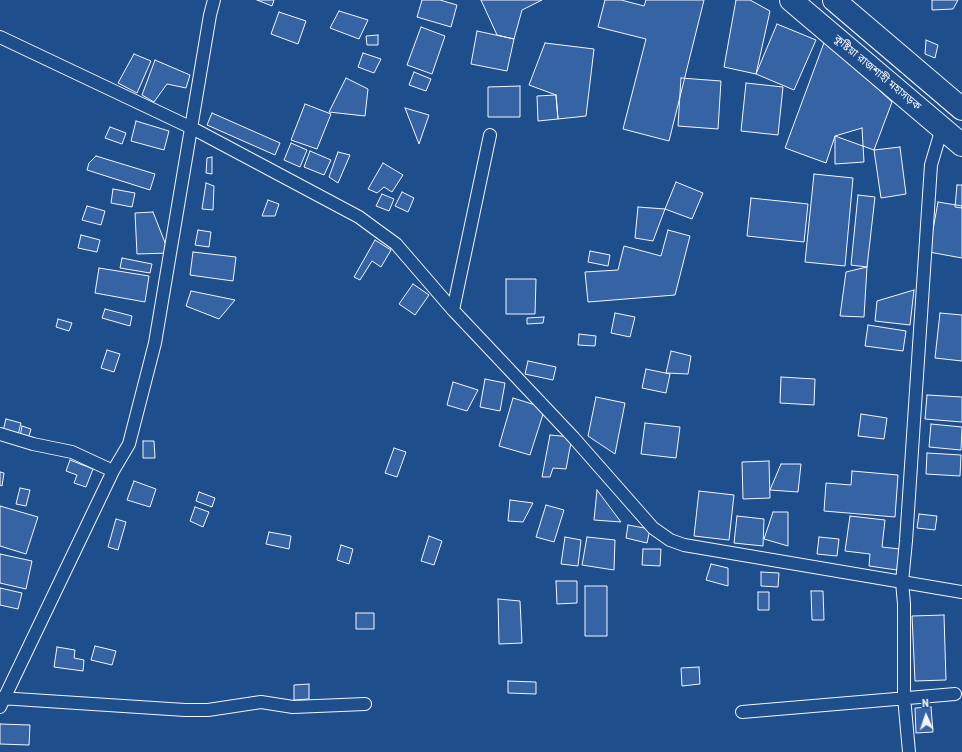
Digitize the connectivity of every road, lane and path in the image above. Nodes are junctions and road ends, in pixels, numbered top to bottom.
1 (214, 0) edge
2 (791, 0) edge
3 (834, 0) edge
4 (0, 37) edge
5 (962, 109) edge
6 (192, 128) junction
7 (942, 128) junction
8 (490, 135) dead end
9 (962, 145) edge
10 (453, 310) junction
11 (0, 434) edge
12 (114, 472) junction
13 (902, 582) junction
14 (962, 592) edge
15 (955, 694) dead end
16 (904, 698) junction
17 (1, 701) edge
18 (365, 704) dead end
19 (742, 712) dead end
20 (909, 752) edge

1 - 6 street
2 - 7 highway, কুষ্টিয়া রাজশাহী মহাসড়ক
3 - 5 highway
4 - 6 street
6 - 10 street
6 - 12 street
7 - 9 highway, কুষ্টিয়া রাজশাহী মহাসড়ক
7 - 13 street
8 - 10 street
10 - 13 street
11 - 12 street
12 - 17 street
13 - 14 street
13 - 16 street
15 - 16 street
16 - 19 street
16 - 20 street
17 - 18 street

